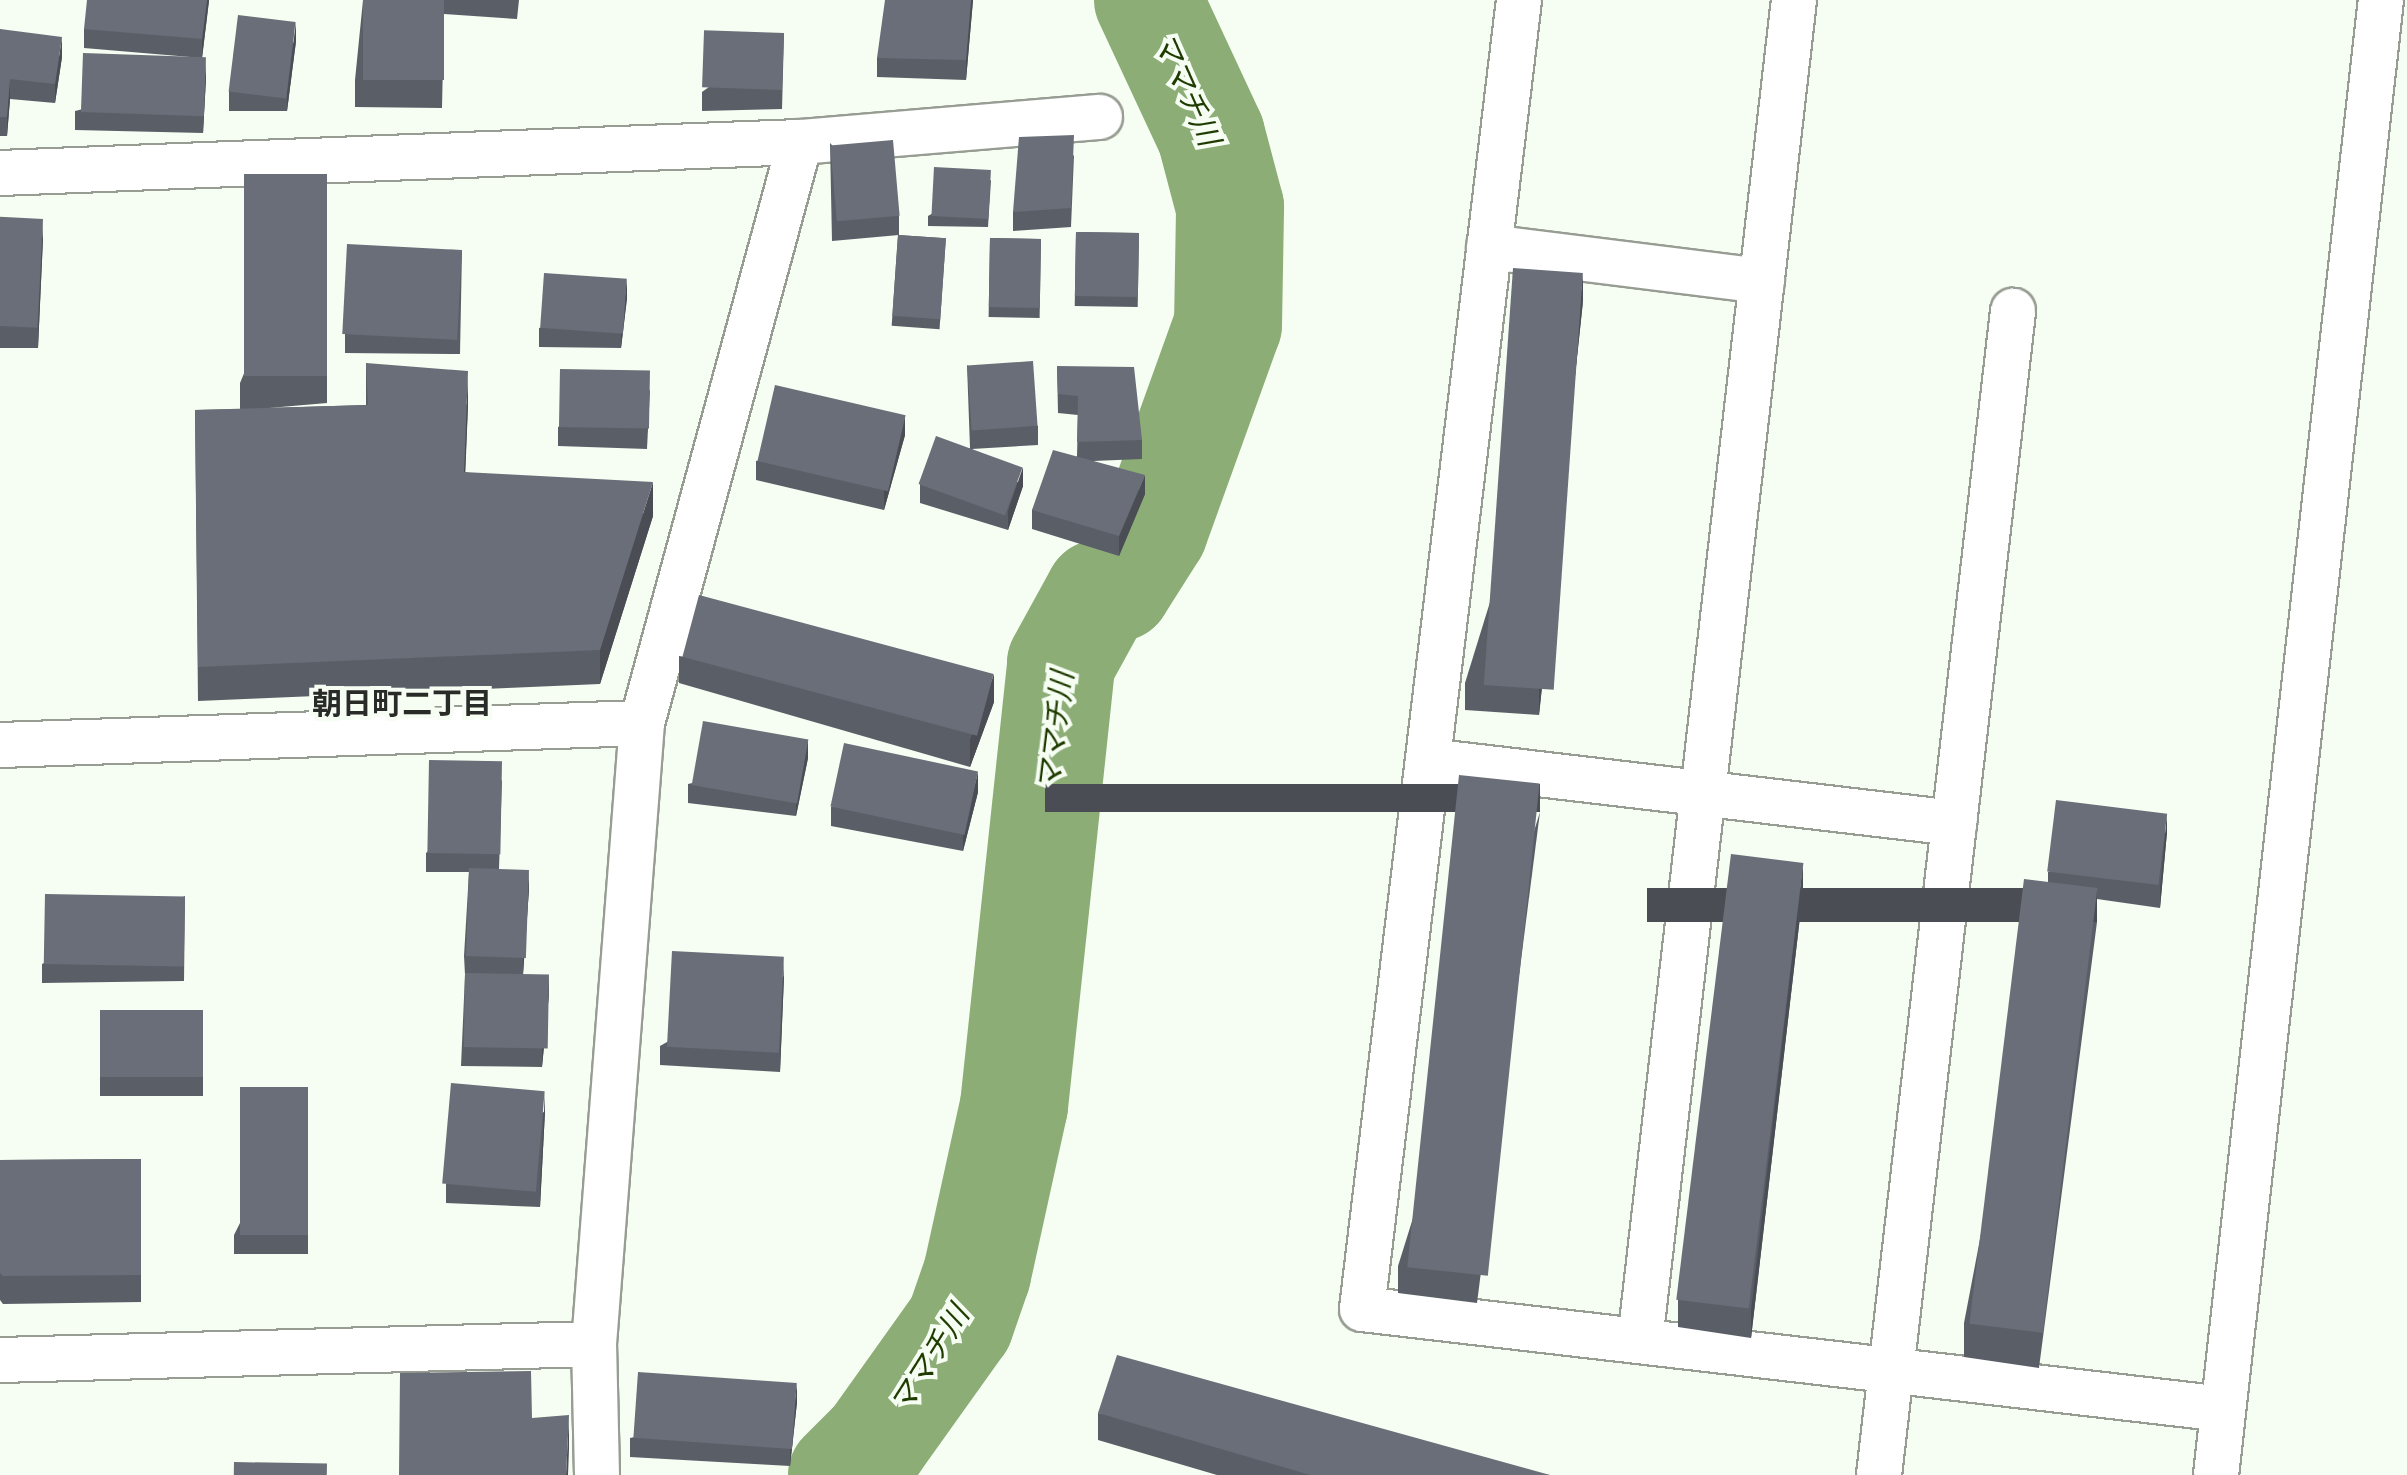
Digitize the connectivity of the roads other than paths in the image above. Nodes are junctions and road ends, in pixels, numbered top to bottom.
1 (1519, 0) edge
2 (1794, 0) edge
3 (2381, 0) edge
4 (1100, 117) dead end
5 (800, 142) junction
6 (0, 173) edge
7 (1489, 247) junction
8 (1762, 281) junction
9 (2013, 311) dead end
10 (642, 723) junction
11 (0, 745) edge
12 (1428, 761) junction
13 (1703, 791) junction
14 (1954, 823) junction
15 (1640, 1341) junction
16 (594, 1344) junction
17 (0, 1360) edge
18 (1891, 1370) junction
19 (2223, 1409) junction
20 (597, 1475) edge
21 (1879, 1475) edge
22 (2216, 1475) edge

1 - 7 street
2 - 8 street
3 - 19 street
4 - 5 street
5 - 6 street
5 - 10 street
7 - 8 street
7 - 12 street
8 - 13 street
9 - 14 street
10 - 11 street
10 - 16 street
12 - 13 street
12 - 15 street
13 - 14 street
13 - 15 street
14 - 18 street
15 - 18 street
16 - 17 street
16 - 20 street
18 - 19 street
18 - 21 street
19 - 22 street

